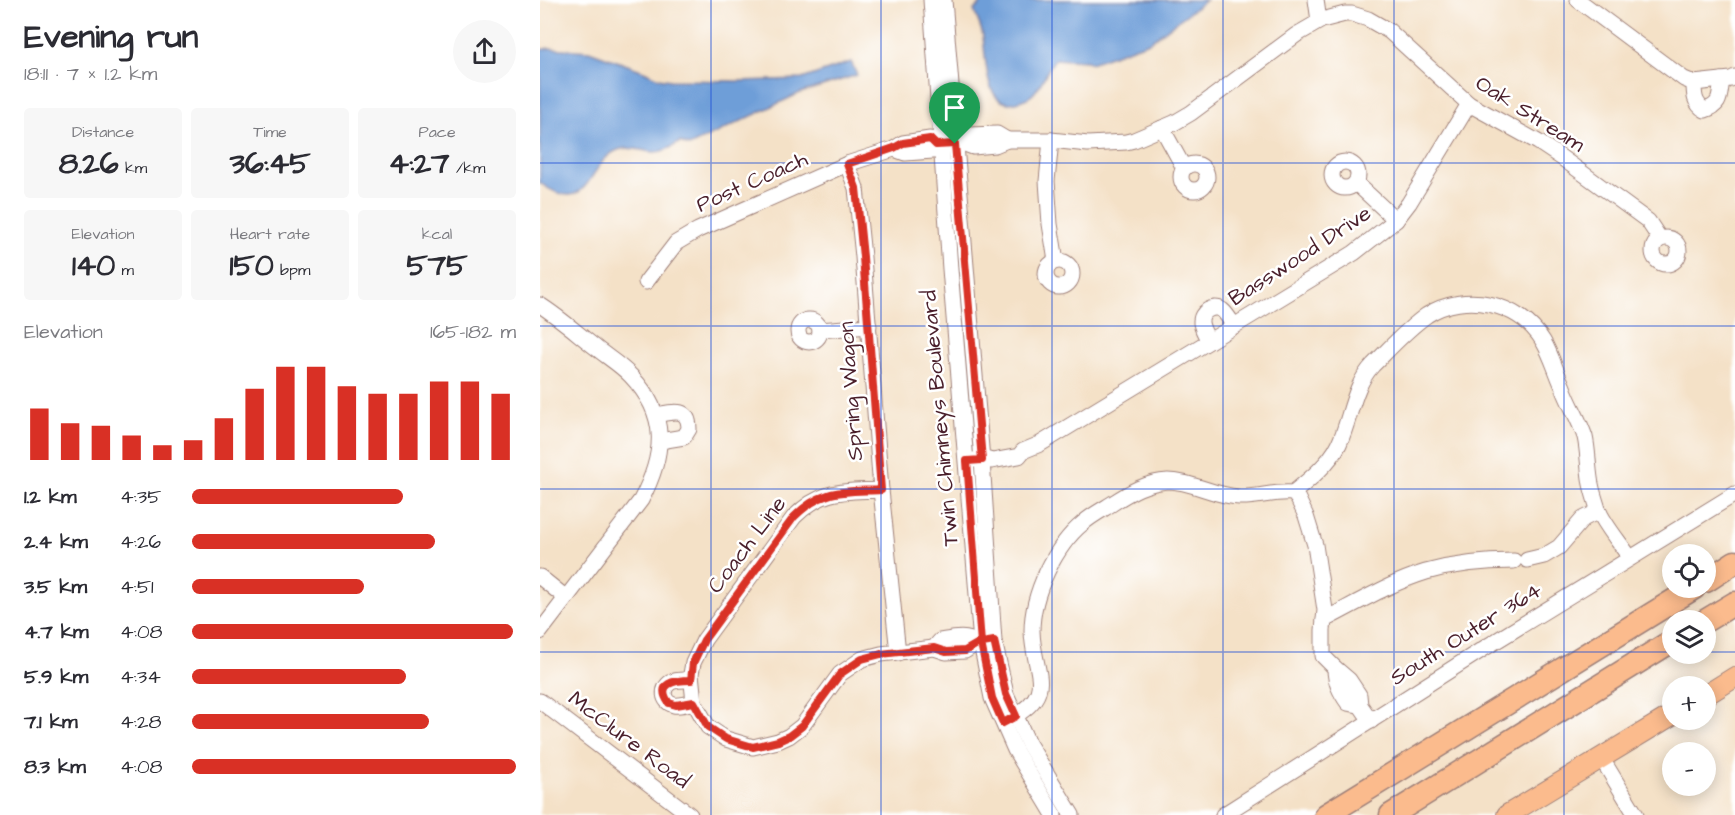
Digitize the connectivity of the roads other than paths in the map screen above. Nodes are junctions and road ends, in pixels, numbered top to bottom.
1 (931, 0) edge
2 (944, 0) edge
3 (1316, 0) edge
4 (1578, 0) edge
5 (1343, 7) edge
6 (1319, 21) junction
7 (1728, 79) edge
8 (1694, 83) junction
9 (1469, 104) junction
10 (1162, 128) junction
11 (1051, 140) junction
12 (948, 144) junction
13 (847, 164) junction
14 (1184, 168) dead end
15 (1356, 183) dead end
16 (1396, 220) junction
17 (1660, 239) dead end
18 (1056, 261) dead end
19 (646, 282) dead end
20 (540, 305) edge
21 (869, 326) junction
22 (1234, 326) junction
23 (820, 330) dead end
24 (1209, 341) junction
25 (656, 416) junction
26 (660, 441) junction
27 (978, 460) junction
28 (881, 490) junction
29 (1293, 493) junction
30 (1735, 494) edge
31 (1599, 511) junction
32 (1630, 558) junction
33 (1735, 562) edge
34 (1716, 574) edge
35 (540, 577) edge
36 (566, 597) junction
37 (1678, 598) edge
38 (1735, 603) edge
39 (1716, 614) edge
40 (1324, 620) junction
41 (540, 632) edge
42 (984, 642) junction
43 (1662, 647) edge
44 (898, 653) junction
45 (1735, 677) edge
46 (691, 680) junction
47 (1716, 689) edge
48 (540, 701) edge
49 (694, 702) junction
50 (1010, 719) junction
51 (1371, 721) junction
52 (1662, 721) edge
53 (1602, 759) junction
54 (690, 815) edge
55 (1054, 815) edge
56 (1072, 815) edge
57 (1223, 815) edge
58 (1326, 815) edge
59 (1391, 815) edge
60 (1507, 815) edge
61 (1636, 815) edge

1 - 12 street, Twin Chimneys Boulevard
2 - 12 street, Twin Chimneys Boulevard
3 - 6 street
4 - 8 street
5 - 6 street, Oak Stream
5 - 9 street, Oak Stream
6 - 10 street, Oak Stream
7 - 8 street
7 - 8 street
9 - 16 street, Basswood Drive
9 - 17 street, Oak Stream
10 - 11 street, Oak Stream
10 - 14 street
11 - 12 street, Oak Stream
11 - 18 street
12 - 13 street, Post Coach
12 - 27 street, Twin Chimneys Boulevard
13 - 19 street, Post Coach
13 - 21 street, Spring Wagon
15 - 16 street
16 - 22 street, Basswood Drive
20 - 25 street
21 - 23 street
21 - 28 street, Spring Wagon
22 - 24 street, Basswood Drive
22 - 24 street, Basswood Drive
24 - 27 street, Basswood Drive
25 - 26 street
25 - 26 street
26 - 36 street
27 - 42 street, Twin Chimneys Boulevard
28 - 44 street, Spring Wagon
28 - 46 street, Coach Line
29 - 31 street
29 - 40 street
29 - 50 street
30 - 32 street, South Outer 364
31 - 32 street
31 - 40 street
32 - 51 street, South Outer 364
33 - 34 highway
35 - 36 street
36 - 41 street
37 - 58 highway
38 - 39 highway
40 - 51 street
42 - 44 street, Coach Line
42 - 50 street, Twin Chimneys Boulevard
43 - 59 highway
44 - 49 street, Coach Line
45 - 47 main road
46 - 49 street, Coach Line
46 - 49 street
48 - 54 street, McClure Road
50 - 55 street, Twin Chimneys Boulevard
50 - 56 street, Twin Chimneys Boulevard
51 - 57 street, South Outer 364
52 - 53 main road
53 - 60 main road
53 - 61 street

